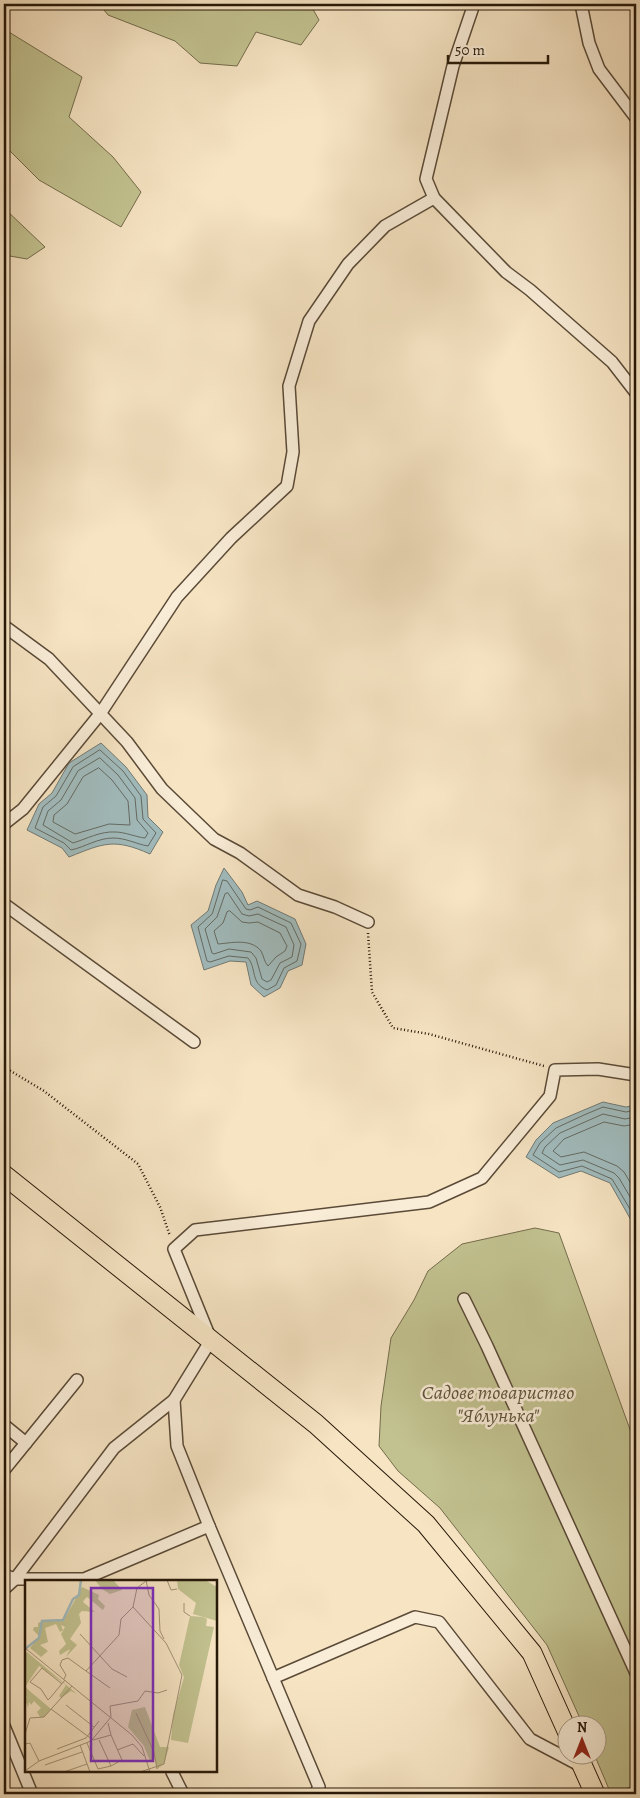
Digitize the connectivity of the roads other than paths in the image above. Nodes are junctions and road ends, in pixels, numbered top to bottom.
1 (474, 4) edge
2 (581, 4) edge
3 (636, 118) edge
4 (434, 198) junction
5 (636, 393) edge
6 (4, 626) edge
7 (100, 714) junction
8 (4, 824) edge
9 (4, 904) edge
10 (368, 922) road end
11 (194, 1042) dead end
12 (636, 1075) edge
13 (4, 1175) edge
14 (464, 1299) dead end
15 (211, 1340) junction
16 (77, 1380) dead end
17 (174, 1400) junction
18 (4, 1425) edge
19 (26, 1443) junction
20 (4, 1470) edge
21 (209, 1526) junction
22 (9, 1577) edge
23 (84, 1580) edge
24 (4, 1588) edge
25 (636, 1672) edge
26 (273, 1678) junction
27 (560, 1716) edge
28 (4, 1726) edge
29 (558, 1751) edge
30 (582, 1766) edge
31 (172, 1773) edge
32 (32, 1794) edge
33 (183, 1794) edge
34 (315, 1794) edge
35 (595, 1794) edge

1 - 4 street
2 - 3 street
4 - 5 street
4 - 7 street
6 - 7 street
7 - 8 street
7 - 10 street
9 - 11 street
12 - 15 street
13 - 15 main road
14 - 25 street
15 - 17 street
15 - 27 main road
16 - 19 street
17 - 21 street
17 - 22 street
18 - 19 street
19 - 20 street
21 - 23 street
21 - 26 street
22 - 23 street
22 - 24 street
26 - 29 street
26 - 34 street
28 - 32 street
30 - 35 main road
31 - 33 street

